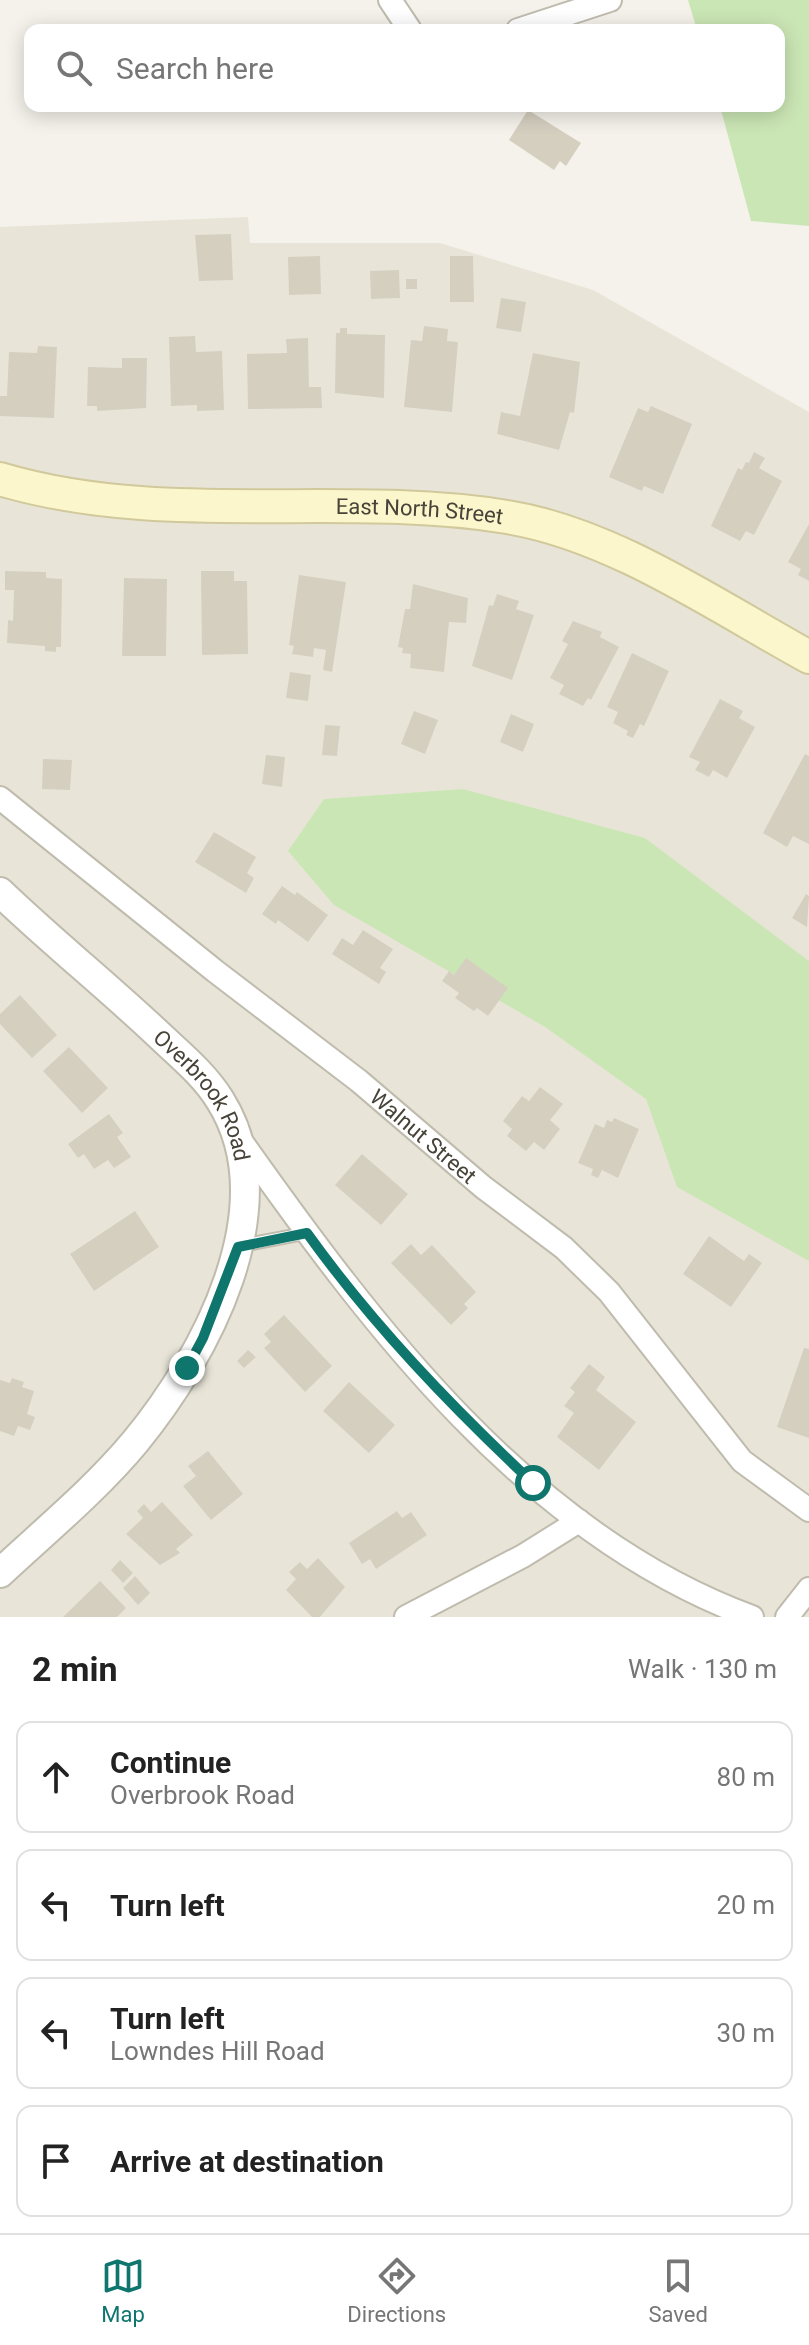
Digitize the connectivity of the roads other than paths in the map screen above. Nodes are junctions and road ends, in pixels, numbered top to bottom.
1 (390, 0) edge
2 (610, 0) edge
3 (406, 24) edge
4 (536, 24) edge
5 (0, 479) edge
6 (56, 492) junction
7 (0, 497) edge
8 (809, 657) edge
9 (0, 798) edge
10 (0, 892) edge
11 (236, 1133) junction
12 (307, 1233) junction
13 (238, 1247) junction
14 (809, 1510) edge
15 (579, 1521) junction
16 (0, 1573) edge
17 (809, 1589) edge
18 (406, 1617) edge
19 (752, 1617) edge
20 (787, 1617) edge

1 - 3 street
2 - 4 street
5 - 6 main road, East North Street
6 - 7 street
6 - 8 main road, East North Street
9 - 14 street, Walnut Street
10 - 11 street, Overbrook Road
11 - 12 street, Overbrook Road
11 - 13 street
12 - 13 lane
12 - 15 street, Overbrook Road
13 - 16 street
15 - 18 street
15 - 19 street, Overbrook Road
17 - 20 street

